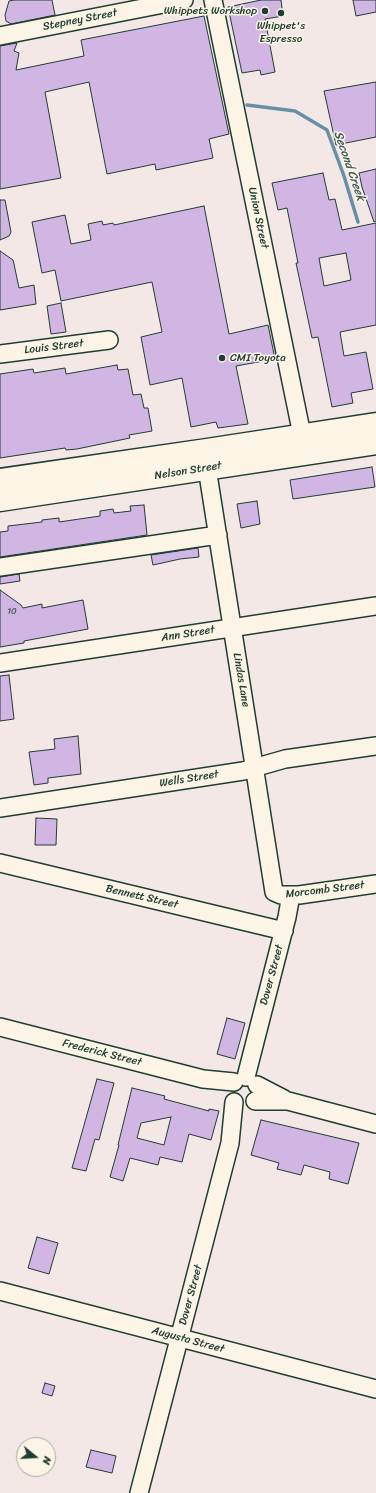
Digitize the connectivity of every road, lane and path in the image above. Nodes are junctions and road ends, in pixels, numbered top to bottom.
1 (184, 0) edge
2 (213, 0) edge
3 (0, 36) edge
4 (109, 340) dead end
5 (0, 354) edge
6 (376, 424) edge
7 (376, 443) edge
8 (304, 444) junction
9 (208, 468) junction
10 (0, 480) edge
11 (0, 500) edge
12 (218, 535) junction
13 (0, 567) edge
14 (376, 606) edge
15 (232, 628) junction
16 (0, 663) edge
17 (376, 746) edge
18 (256, 767) junction
19 (0, 808) edge
20 (0, 863) edge
21 (376, 884) edge
22 (274, 892) joint
23 (291, 895) junction
24 (284, 931) junction
25 (0, 1027) edge
26 (243, 1092) junction
27 (376, 1124) edge
28 (0, 1291) edge
29 (180, 1338) junction
30 (376, 1389) edge
31 (139, 1493) edge

1 - 3 street, Stepney Street
2 - 8 street, Union Street
4 - 5 street, Louis Street
6 - 8 main road, Nelson Street
7 - 8 main road, Nelson Street
8 - 9 main road, Nelson Street
8 - 10 main road, Nelson Street
9 - 11 main road, Nelson Street
9 - 12 street, Lindas Lane
12 - 13 street
12 - 15 street, Lindas Lane
14 - 15 street, Ann Street
15 - 16 street, Ann Street
15 - 18 street, Lindas Lane
17 - 18 street, Wells Street
18 - 19 street, Wells Street
18 - 22 street, Lindas Lane
20 - 24 street, Bennett Street
21 - 23 street, Morcomb Street
22 - 23 street, Morcomb Street
23 - 24 street, Dover Street
24 - 26 street, Dover Street
25 - 26 street, Frederick Street
26 - 27 street, Frederick Street
26 - 29 street, Dover Street
28 - 29 street, Augusta Street
29 - 30 street, Augusta Street
29 - 31 street, Dover Street

